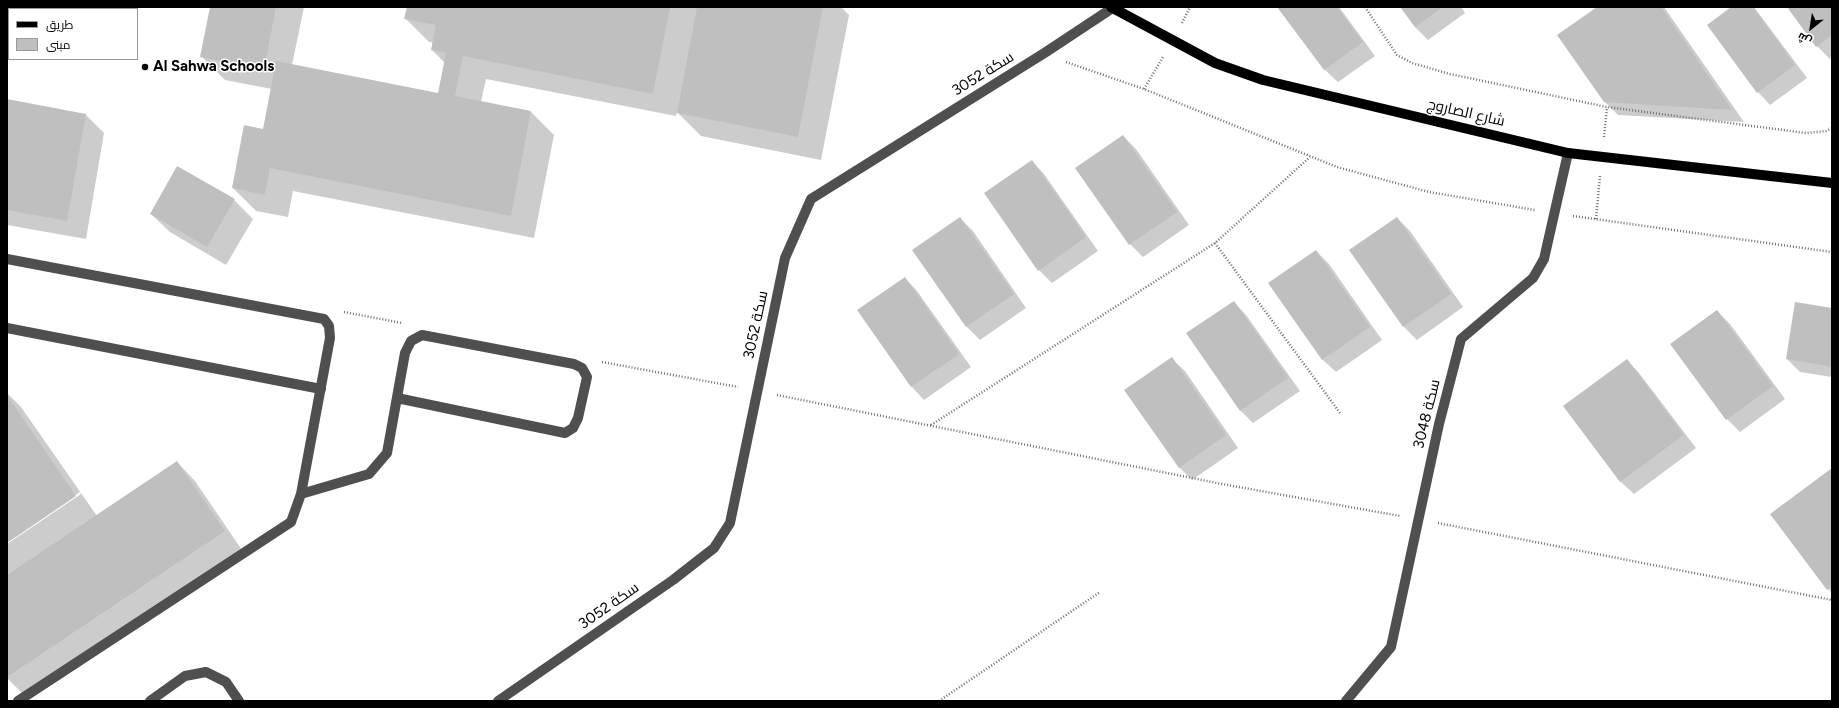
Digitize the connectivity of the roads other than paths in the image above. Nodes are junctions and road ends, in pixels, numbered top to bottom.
1 (1113, 7) edge
2 (1568, 153) junction
3 (1832, 183) edge
4 (7, 259) edge
5 (7, 328) edge
6 (321, 389) junction
7 (397, 398) junction
8 (301, 494) junction
9 (18, 701) edge
10 (150, 701) edge
11 (239, 701) edge
12 (498, 701) edge
13 (1346, 701) edge

1 - 2 main road, شارع الصاروج
1 - 12 street, سكة 3052
2 - 3 main road, شارع الصاروج
2 - 13 street, سكة 3048
4 - 6 street
5 - 6 street
6 - 8 street
7 - 7 street
7 - 8 street
8 - 9 street
10 - 11 street

